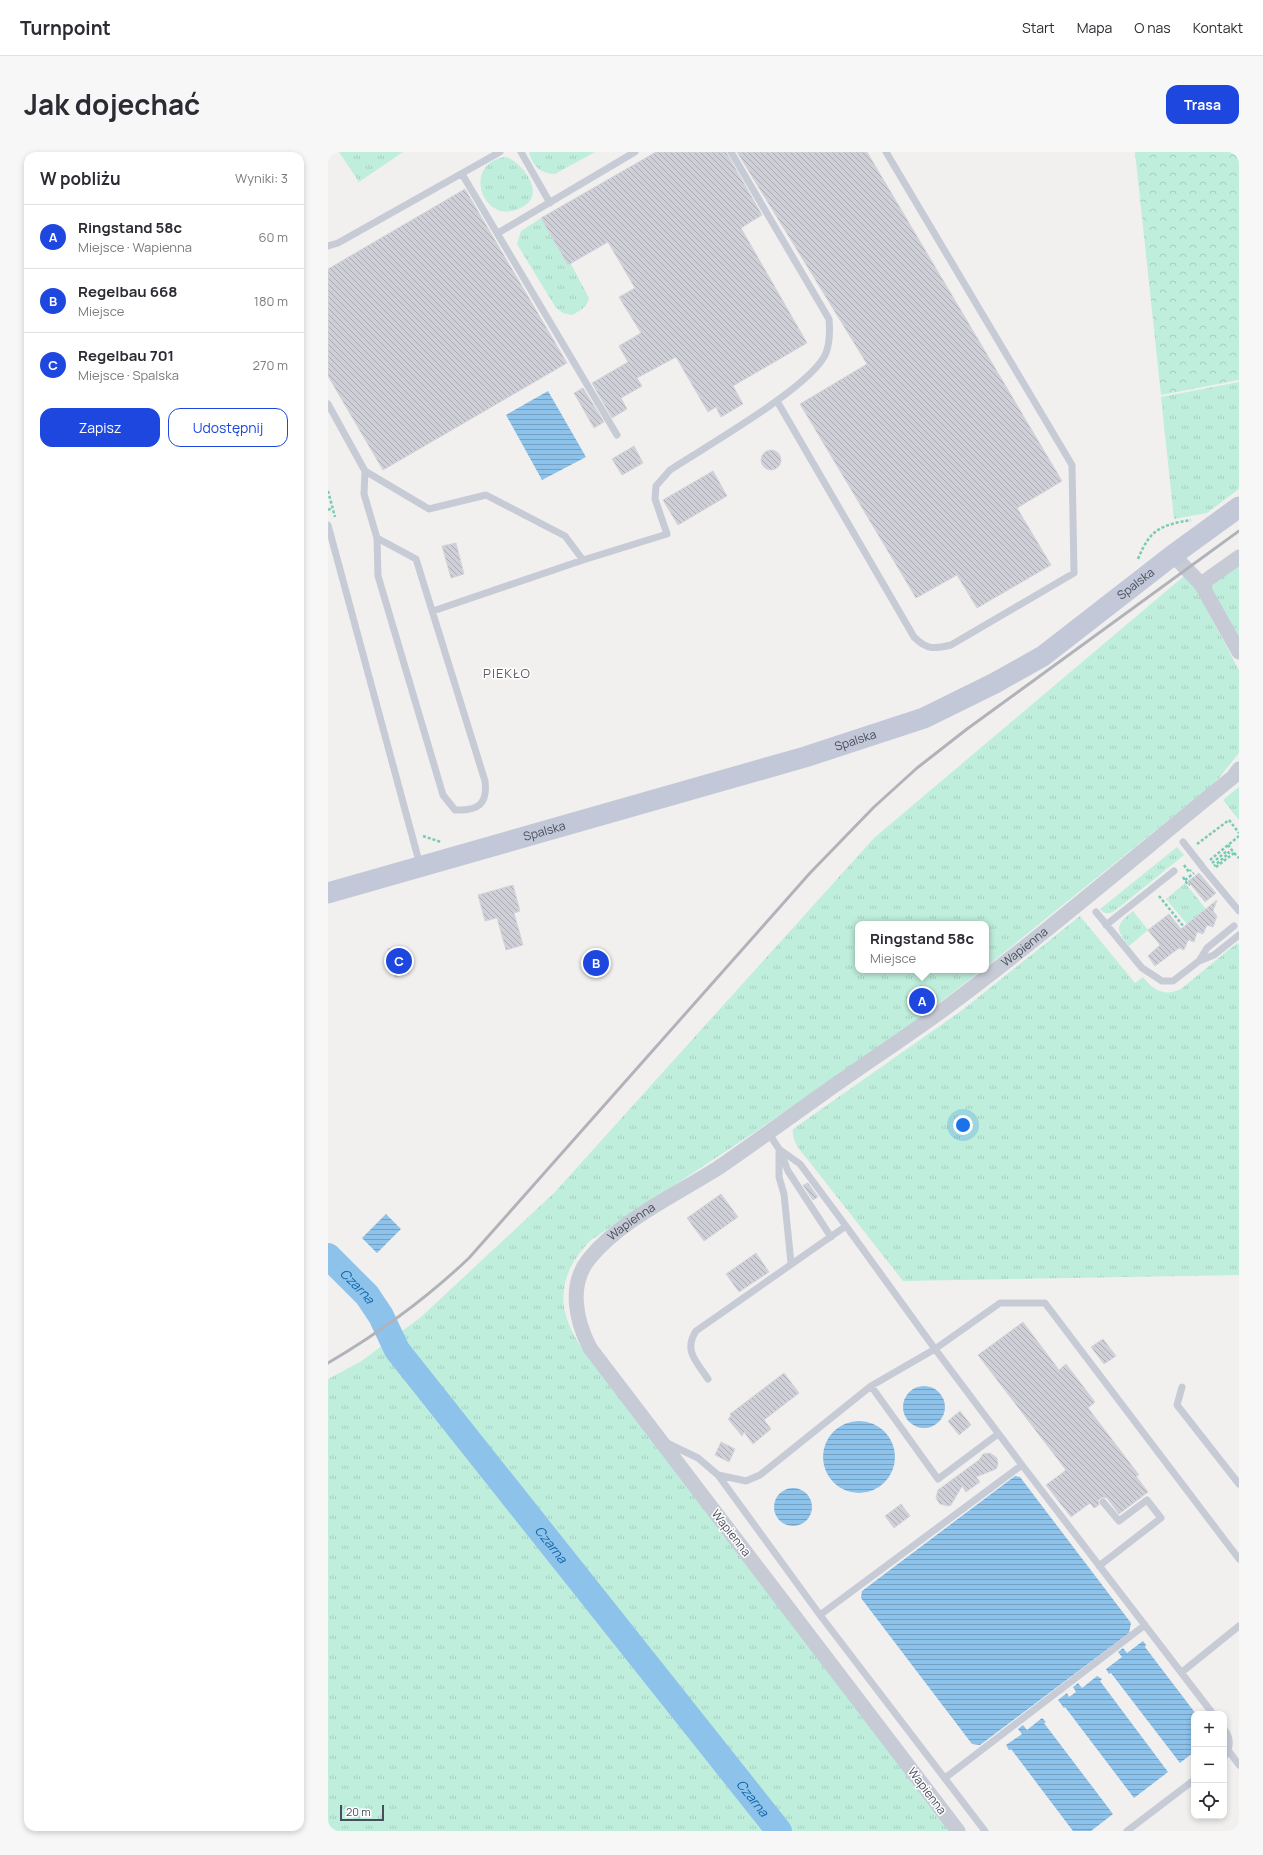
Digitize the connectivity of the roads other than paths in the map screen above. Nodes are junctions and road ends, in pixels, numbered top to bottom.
1 (500, 152) edge
2 (521, 152) edge
3 (635, 152) edge
4 (731, 152) edge
5 (886, 152) edge
6 (627, 154) edge
7 (462, 174) junction
8 (550, 202) junction
9 (498, 233) junction
10 (328, 246) edge
11 (777, 401) junction
12 (328, 404) edge
13 (617, 435) dead end
14 (366, 471) junction
15 (1239, 507) edge
16 (328, 525) edge
17 (377, 538) junction
18 (1173, 555) junction
19 (1239, 557) edge
20 (583, 560) junction
21 (1201, 584) junction
22 (433, 611) junction
23 (1239, 652) edge
24 (1239, 769) edge
25 (1183, 842) dead end
26 (421, 867) junction
27 (1174, 871) dead end
28 (328, 893) edge
29 (1239, 911) edge
30 (1096, 912) dead end
31 (1106, 925) junction
32 (1234, 926) dead end
33 (1239, 935) edge
34 (1199, 961) junction
35 (768, 1132) junction
36 (779, 1149) junction
37 (846, 1226) junction
38 (831, 1237) junction
39 (791, 1263) junction
40 (935, 1349) junction
41 (708, 1379) dead end
42 (871, 1386) junction
43 (1182, 1387) dead end
44 (998, 1434) junction
45 (658, 1439) junction
46 (1022, 1465) junction
47 (718, 1475) junction
48 (1239, 1484) edge
49 (1103, 1502) dead end
50 (1239, 1559) edge
51 (1099, 1566) junction
52 (820, 1615) junction
53 (1145, 1625) junction
54 (1239, 1626) edge
55 (1182, 1672) junction
56 (1211, 1711) edge
57 (1227, 1733) edge
58 (1228, 1750) joint
59 (1239, 1765) edge
60 (945, 1778) junction
61 (1191, 1782) edge
62 (958, 1831) edge
63 (984, 1831) edge
64 (1127, 1831) edge

1 - 7 lane
2 - 8 lane
3 - 6 lane
4 - 11 lane
5 - 11 lane
6 - 8 lane
7 - 9 lane
7 - 10 lane
8 - 9 lane
9 - 13 lane
11 - 20 lane
12 - 14 lane
14 - 17 lane
14 - 20 lane
15 - 18 street, Spalska
16 - 26 lane
17 - 22 lane
17 - 22 lane
18 - 21 street
18 - 26 street, Spalska
19 - 21 street
20 - 22 lane
21 - 23 street
24 - 35 street, Wapienna
25 - 29 lane
26 - 28 street, Spalska
27 - 31 lane
30 - 31 lane
31 - 34 lane
32 - 34 lane
33 - 34 lane
35 - 36 lane
35 - 45 street, Wapienna
36 - 37 lane
36 - 38 lane
36 - 39 lane
37 - 38 lane
37 - 40 lane
38 - 39 lane
39 - 41 lane
40 - 42 lane
40 - 44 lane
40 - 50 lane
42 - 44 lane
42 - 47 lane
43 - 48 lane
44 - 46 lane
45 - 47 lane
45 - 62 street, Wapienna
46 - 51 lane
46 - 52 lane
47 - 52 lane
49 - 51 lane
51 - 53 lane
52 - 60 lane
53 - 55 lane
53 - 60 lane
54 - 55 lane
55 - 56 lane
57 - 58 lane
58 - 59 lane
60 - 63 lane
61 - 64 lane

